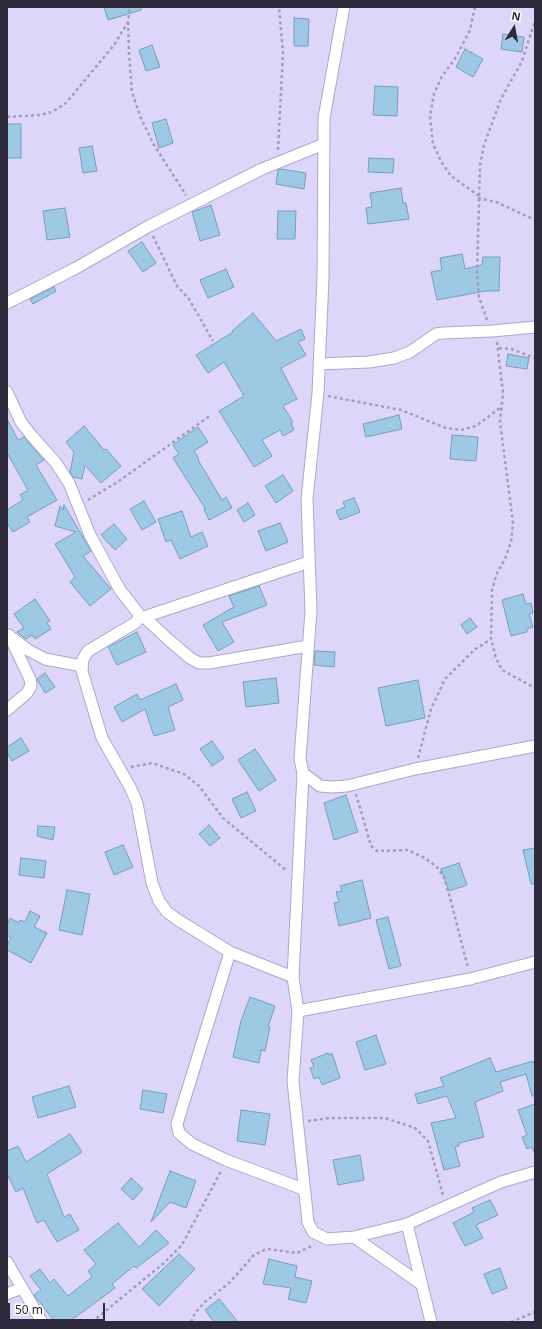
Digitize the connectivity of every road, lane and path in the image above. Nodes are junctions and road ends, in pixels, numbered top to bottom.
1 (130, 7) edge
2 (279, 7) edge
3 (344, 7) edge
4 (475, 7) edge
5 (535, 21) edge
6 (128, 22) junction
7 (534, 28) edge
8 (7, 117) edge
9 (324, 144) junction
10 (278, 162) junction
11 (478, 197) junction
12 (191, 204) junction
13 (535, 220) edge
14 (149, 226) junction
15 (7, 303) edge
16 (535, 327) edge
17 (492, 331) junction
18 (213, 341) dead end
19 (499, 348) junction
20 (535, 358) edge
21 (319, 364) junction
22 (7, 392) edge
23 (318, 393) junction
24 (500, 408) junction
25 (211, 415) dead end
26 (79, 505) junction
27 (309, 562) junction
28 (141, 617) junction
29 (8, 634) edge
30 (491, 639) junction
31 (308, 646) junction
32 (82, 666) junction
33 (535, 688) edge
34 (7, 710) edge
35 (535, 746) edge
36 (415, 769) junction
37 (119, 770) junction
38 (303, 773) junction
39 (353, 784) junction
40 (298, 879) junction
41 (230, 952) junction
42 (535, 962) edge
43 (294, 977) junction
44 (470, 978) junction
45 (298, 1011) junction
46 (298, 1123) junction
47 (226, 1160) junction
48 (535, 1172) edge
49 (303, 1189) junction
50 (446, 1206) junction
51 (406, 1224) junction
52 (354, 1237) junction
53 (327, 1239) junction
54 (7, 1262) edge
55 (421, 1284) junction
56 (22, 1288) junction
57 (7, 1294) edge
58 (535, 1312) edge
59 (42, 1322) edge
60 (92, 1322) edge
61 (192, 1322) edge
62 (431, 1322) edge
63 (511, 1322) edge

1 - 6 path
2 - 10 path
3 - 9 street
4 - 11 path
5 - 7 path
6 - 8 path
6 - 12 path
7 - 11 path
9 - 10 street
9 - 21 street
10 - 12 street
11 - 13 path
11 - 17 path
12 - 14 street
14 - 15 street
14 - 18 path
16 - 17 street
17 - 19 path
17 - 21 street
19 - 20 path
19 - 24 path
21 - 23 street
22 - 26 street
23 - 24 path
23 - 27 street
24 - 30 path
25 - 26 path
26 - 28 street
27 - 28 street
27 - 31 street
28 - 31 street
28 - 32 street
29 - 32 street
29 - 34 street
30 - 33 path
30 - 36 path
31 - 38 street
32 - 37 street
35 - 36 street
36 - 39 street
37 - 40 path
37 - 41 street
38 - 39 street
38 - 40 street
39 - 44 path
40 - 43 street
41 - 43 street
41 - 47 street
42 - 44 street
43 - 45 street
44 - 45 street
45 - 46 street
46 - 49 street
46 - 50 path
47 - 49 street
47 - 60 path
48 - 50 street
49 - 53 street
50 - 51 street
51 - 52 street
51 - 55 street
52 - 53 street
52 - 55 street
53 - 61 path
54 - 56 street
55 - 62 street
56 - 57 street
56 - 59 street
58 - 63 path

